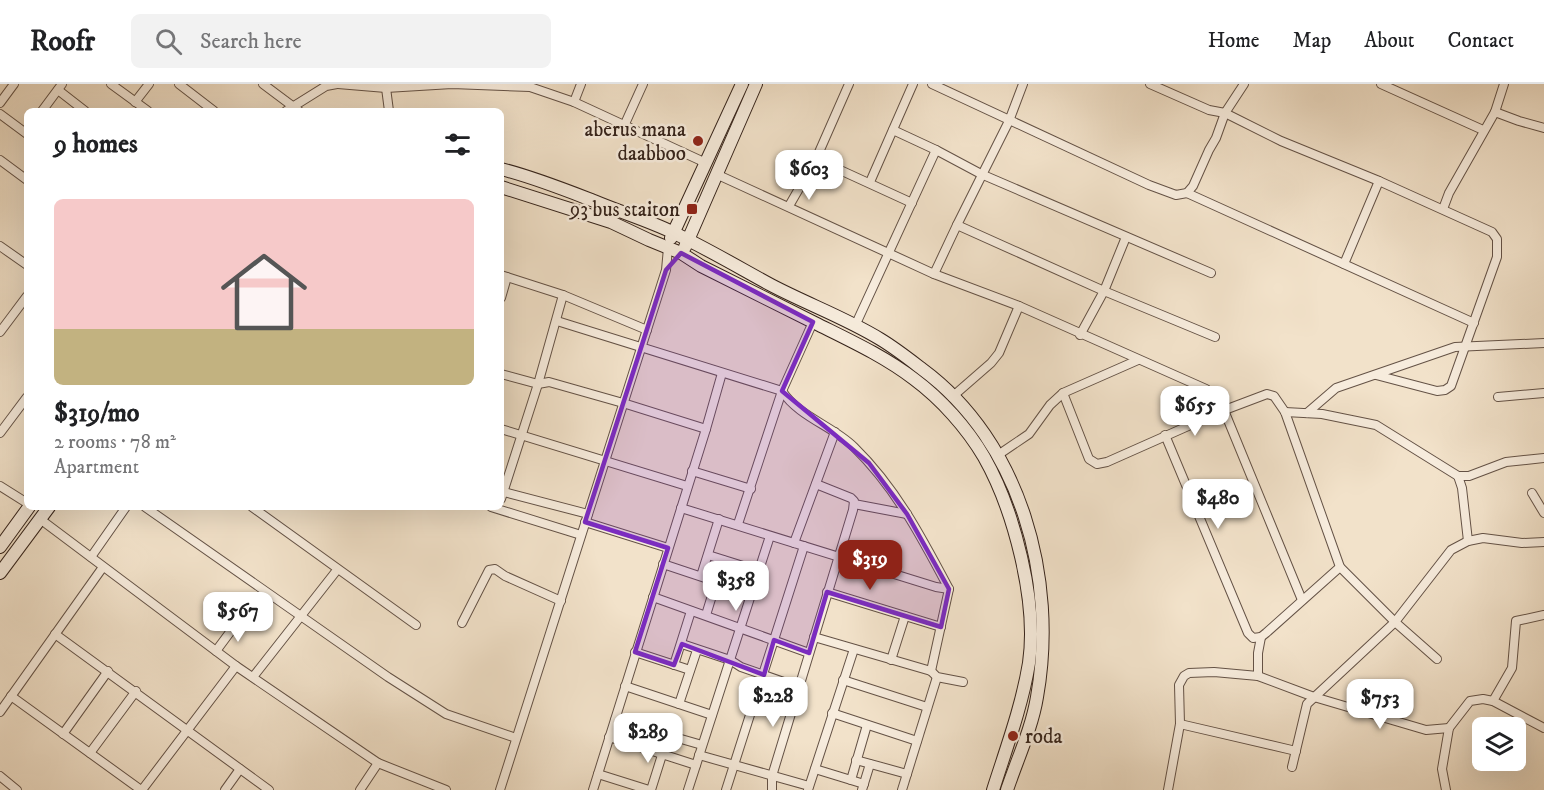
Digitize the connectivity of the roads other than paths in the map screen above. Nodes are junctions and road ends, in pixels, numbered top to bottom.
1 (14, 84) edge
2 (111, 84) edge
3 (149, 84) edge
4 (179, 84) edge
5 (338, 84) edge
6 (452, 84) edge
7 (518, 84) edge
8 (581, 84) edge
9 (643, 84) edge
10 (742, 84) edge
11 (756, 84) edge
12 (849, 84) edge
13 (913, 84) edge
14 (932, 84) edge
15 (1023, 84) edge
16 (1150, 84) edge
17 (1244, 84) edge
18 (1381, 84) edge
19 (1503, 84) edge
20 (266, 85) edge
21 (326, 85) edge
22 (387, 86) edge
23 (60, 87) edge
24 (135, 102) junction
25 (574, 102) junction
26 (0, 103) edge
27 (44, 108) edge
28 (82, 108) edge
29 (144, 108) edge
30 (210, 108) edge
31 (290, 108) edge
32 (295, 108) edge
33 (389, 108) edge
34 (1495, 112) junction
35 (1226, 113) junction
36 (0, 114) edge
37 (1009, 121) junction
38 (624, 126) junction
39 (1544, 128) edge
40 (893, 130) junction
41 (1483, 130) junction
42 (24, 132) edge
43 (936, 150) junction
44 (816, 159) junction
45 (0, 160) edge
46 (706, 164) junction
47 (504, 170) edge
48 (716, 174) junction
49 (981, 174) junction
50 (24, 178) edge
51 (1379, 181) junction
52 (870, 182) junction
53 (504, 188) edge
54 (1187, 193) junction
55 (912, 203) junction
56 (789, 206) junction
57 (1443, 209) junction
58 (957, 225) junction
59 (673, 233) junction
60 (1126, 237) junction
61 (689, 240) junction
62 (0, 246) edge
63 (668, 248) junction
64 (681, 253) junction
65 (890, 253) junction
66 (24, 263) edge
67 (1344, 264) junction
68 (666, 270) junction
69 (1211, 273) dead end
70 (934, 274) junction
71 (504, 276) edge
72 (1104, 291) junction
73 (563, 295) junction
74 (24, 300) edge
75 (1019, 306) junction
76 (557, 321) junction
77 (813, 322) junction
78 (1474, 323) junction
79 (855, 326) junction
80 (647, 330) junction
81 (0, 332) edge
82 (1080, 334) junction
83 (1215, 337) dead end
84 (1544, 343) edge
85 (1466, 345) junction
86 (642, 346) junction
87 (909, 360) junction
88 (1138, 360) junction
89 (901, 370) junction
90 (722, 373) junction
91 (504, 375) edge
92 (1376, 375) junction
93 (538, 384) junction
94 (782, 391) junction
95 (1064, 393) junction
96 (1544, 393) edge
97 (952, 397) junction
98 (1498, 397) dead end
99 (24, 401) edge
100 (623, 403) junction
101 (1222, 411) junction
102 (1285, 412) junction
103 (1307, 413) junction
104 (706, 429) junction
105 (504, 430) edge
106 (835, 432) junction
107 (0, 433) edge
108 (1165, 435) junction
109 (522, 436) junction
110 (998, 455) junction
111 (1544, 458) edge
112 (605, 460) junction
113 (692, 471) junction
114 (1458, 476) junction
115 (816, 484) junction
116 (0, 486) edge
117 (687, 486) junction
118 (504, 489) edge
119 (751, 489) junction
120 (1532, 493) dead end
121 (504, 496) edge
122 (24, 502) edge
123 (854, 504) junction
124 (681, 508) junction
125 (25, 510) edge
126 (47, 510) edge
127 (124, 510) edge
128 (149, 510) edge
129 (256, 510) edge
130 (502, 510) edge
131 (1544, 513) edge
132 (907, 514) junction
133 (586, 518) junction
134 (40, 519) junction
135 (718, 519) junction
136 (738, 524) junction
137 (581, 535) junction
138 (770, 536) junction
139 (1468, 541) junction
140 (1544, 542) edge
141 (794, 543) junction
142 (804, 546) junction
143 (0, 547) edge
144 (668, 548) junction
145 (708, 555) junction
146 (91, 557) junction
147 (838, 557) junction
148 (723, 560) junction
149 (663, 564) junction
150 (103, 567) junction
151 (1340, 567) junction
152 (337, 570) junction
153 (759, 571) junction
154 (0, 573) edge
155 (702, 576) junction
156 (717, 582) junction
157 (1040, 584) junction
158 (1026, 588) junction
159 (949, 589) junction
160 (827, 592) junction
161 (653, 597) junction
162 (1302, 600) junction
163 (561, 601) junction
164 (691, 611) junction
165 (301, 614) junction
166 (706, 615) junction
167 (1544, 615) edge
168 (905, 616) junction
169 (239, 620) dead end
170 (1395, 622) junction
171 (462, 623) dead end
172 (416, 625) dead end
173 (941, 627) junction
174 (740, 628) junction
175 (55, 634) junction
176 (814, 637) junction
177 (1261, 637) junction
178 (774, 640) junction
179 (682, 644) junction
180 (854, 649) junction
181 (697, 650) junction
182 (216, 651) junction
183 (635, 652) junction
184 (809, 653) junction
185 (1437, 658) dead end
186 (730, 660) junction
187 (891, 660) junction
188 (674, 665) junction
189 (237, 666) junction
190 (690, 670) junction
191 (108, 671) junction
192 (934, 674) junction
193 (764, 675) junction
194 (1258, 676) junction
195 (253, 677) junction
196 (843, 680) junction
197 (963, 682) dead end
198 (625, 686) junction
199 (798, 687) junction
200 (136, 691) junction
201 (11, 696) junction
202 (1314, 697) junction
203 (1493, 702) junction
204 (679, 704) junction
205 (927, 707) junction
206 (0, 712) edge
207 (832, 713) junction
208 (712, 715) junction
209 (615, 720) junction
210 (867, 724) junction
211 (1180, 724) junction
212 (1449, 728) junction
213 (1544, 728) edge
214 (187, 729) junction
215 (63, 734) junction
216 (609, 737) junction
217 (516, 738) junction
218 (917, 741) junction
219 (702, 745) junction
220 (1296, 751) junction
221 (90, 753) junction
222 (662, 755) junction
223 (699, 755) junction
224 (856, 760) junction
225 (378, 763) junction
226 (870, 764) junction
227 (696, 765) junction
228 (733, 766) junction
229 (1292, 767) dead end
230 (240, 769) junction
231 (815, 769) junction
232 (598, 774) junction
233 (907, 774) junction
234 (0, 776) edge
235 (772, 776) junction
236 (850, 780) junction
237 (863, 787) edge
238 (635, 788) edge
239 (808, 788) edge
240 (17, 790) edge
241 (142, 790) edge
242 (225, 790) edge
243 (269, 790) edge
244 (360, 790) edge
245 (446, 790) edge
246 (500, 790) edge
247 (593, 790) edge
248 (650, 790) edge
249 (688, 790) edge
250 (726, 790) edge
251 (772, 790) edge
252 (903, 790) edge
253 (993, 790) edge
254 (1007, 790) edge
255 (1168, 790) edge
256 (1446, 790) edge

1 - 26 street
2 - 24 street
3 - 24 street
4 - 30 street
5 - 21 street
5 - 22 street
6 - 7 street
6 - 22 street
7 - 25 street
8 - 25 street
9 - 38 street
10 - 46 main road
11 - 48 main road
12 - 44 street
13 - 40 street
14 - 37 street
15 - 37 street
16 - 35 street
17 - 35 street
18 - 41 street
19 - 34 street
20 - 31 street
21 - 32 street
22 - 33 street
23 - 27 street
23 - 28 street
24 - 29 street
25 - 38 street
34 - 39 street
34 - 41 street
35 - 51 street
35 - 54 street
36 - 42 street
37 - 49 street
37 - 54 street
38 - 46 street
40 - 43 street
40 - 52 street
41 - 57 street
43 - 49 street
43 - 55 street
44 - 52 street
44 - 56 street
45 - 50 street
46 - 59 main road
47 - 59 main road
48 - 56 street
48 - 61 main road
49 - 58 street
49 - 60 street
51 - 57 street
51 - 67 street
52 - 55 street
53 - 63 main road
54 - 67 street
55 - 65 street
56 - 65 street
57 - 78 street
58 - 70 street
58 - 72 street
59 - 61 main road
59 - 63 main road
60 - 69 street
60 - 72 street
61 - 64 main road
61 - 79 main road
62 - 66 street
63 - 64 main road
63 - 68 street
64 - 68 street
64 - 77 main road
65 - 70 street
65 - 79 street
67 - 78 street
68 - 80 street
70 - 75 street
71 - 73 street
72 - 82 street
72 - 83 street
73 - 76 street
73 - 80 street
74 - 81 street
75 - 82 street
75 - 97 street
76 - 86 street
76 - 93 street
77 - 89 main road
77 - 94 street
78 - 85 street
79 - 87 main road
80 - 86 street
82 - 88 street
84 - 85 street
85 - 92 street
85 - 92 street
86 - 90 street
86 - 100 street
87 - 89 main road
87 - 97 main road
88 - 95 street
88 - 101 street
89 - 158 main road
90 - 94 street
90 - 104 street
91 - 93 street
92 - 103 street
93 - 100 street
93 - 109 street
94 - 106 street
94 - 119 street
95 - 108 street
95 - 110 street
96 - 98 street
97 - 110 main road
99 - 107 street
100 - 104 street
100 - 112 street
101 - 102 street
101 - 108 street
101 - 162 street
102 - 103 street
102 - 151 street
103 - 114 street
104 - 113 street
105 - 109 street
106 - 115 street
106 - 132 street
108 - 177 street
109 - 112 street
109 - 118 street
110 - 157 main road
111 - 114 street
112 - 117 street
112 - 133 street
113 - 117 street
113 - 119 street
114 - 139 street
115 - 123 street
115 - 141 street
116 - 122 street
117 - 124 street
119 - 136 street
120 - 131 street
121 - 133 street
123 - 132 street
123 - 147 street
124 - 135 street
124 - 144 street
125 - 143 main road
126 - 134 main road
127 - 146 street
128 - 165 street
129 - 152 street
130 - 137 street
132 - 159 street
133 - 137 street
133 - 144 street
134 - 146 street
134 - 154 main road
135 - 136 street
135 - 145 street
136 - 138 street
137 - 163 street
138 - 141 street
138 - 153 street
139 - 140 street
139 - 170 street
141 - 142 street
142 - 147 street
142 - 178 street
144 - 149 street
145 - 148 street
145 - 155 street
146 - 150 street
147 - 159 street
147 - 160 street
148 - 153 street
148 - 156 street
149 - 155 street
149 - 161 street
150 - 175 street
150 - 182 street
151 - 162 street
151 - 170 street
152 - 165 street
152 - 172 street
153 - 174 street
155 - 156 street
156 - 166 street
157 - 158 main road
157 - 254 main road
158 - 253 main road
159 - 173 street
160 - 168 street
160 - 176 street
161 - 164 street
161 - 183 street
162 - 177 street
163 - 171 street
163 - 217 street
164 - 166 street
164 - 179 street
165 - 195 street
165 - 217 street
166 - 174 street
167 - 203 street
168 - 173 street
168 - 187 street
169 - 182 street
170 - 185 street
170 - 202 street
173 - 192 street
174 - 178 street
174 - 186 street
175 - 191 street
175 - 201 street
176 - 180 street
176 - 184 street
177 - 194 street
178 - 184 street
178 - 193 street
179 - 181 street
179 - 188 street
180 - 187 street
180 - 196 street
181 - 186 street
181 - 190 street
182 - 189 street
183 - 188 street
183 - 198 street
184 - 199 street
186 - 193 street
186 - 208 street
187 - 192 street
188 - 190 street
189 - 195 street
189 - 214 street
190 - 204 street
191 - 200 street
191 - 215 street
192 - 197 street
192 - 205 street
193 - 199 street
193 - 228 street
194 - 202 street
194 - 211 street
195 - 225 street
196 - 205 street
196 - 207 street
198 - 204 street
198 - 209 street
199 - 235 street
200 - 214 street
200 - 221 street
201 - 206 street
201 - 215 street
202 - 212 street
202 - 220 street
203 - 212 street
203 - 213 street
204 - 208 street
205 - 218 street
207 - 210 street
207 - 231 street
208 - 219 street
209 - 216 street
209 - 219 street
210 - 218 street
210 - 224 street
211 - 220 street
211 - 255 street
212 - 256 street
214 - 230 street
214 - 241 street
215 - 221 street
216 - 222 street
216 - 232 street
217 - 246 street
218 - 233 street
219 - 223 street
220 - 229 street
221 - 241 street
222 - 227 street
222 - 248 street
223 - 227 street
223 - 228 street
224 - 226 street
224 - 236 street
225 - 244 street
225 - 245 street
226 - 233 street
226 - 237 street
227 - 249 street
228 - 235 street
228 - 250 street
230 - 242 street
230 - 243 street
231 - 236 street
231 - 239 street
232 - 238 street
232 - 247 street
233 - 252 street
234 - 240 street
235 - 239 street
235 - 251 street
236 - 237 street
238 - 248 street

